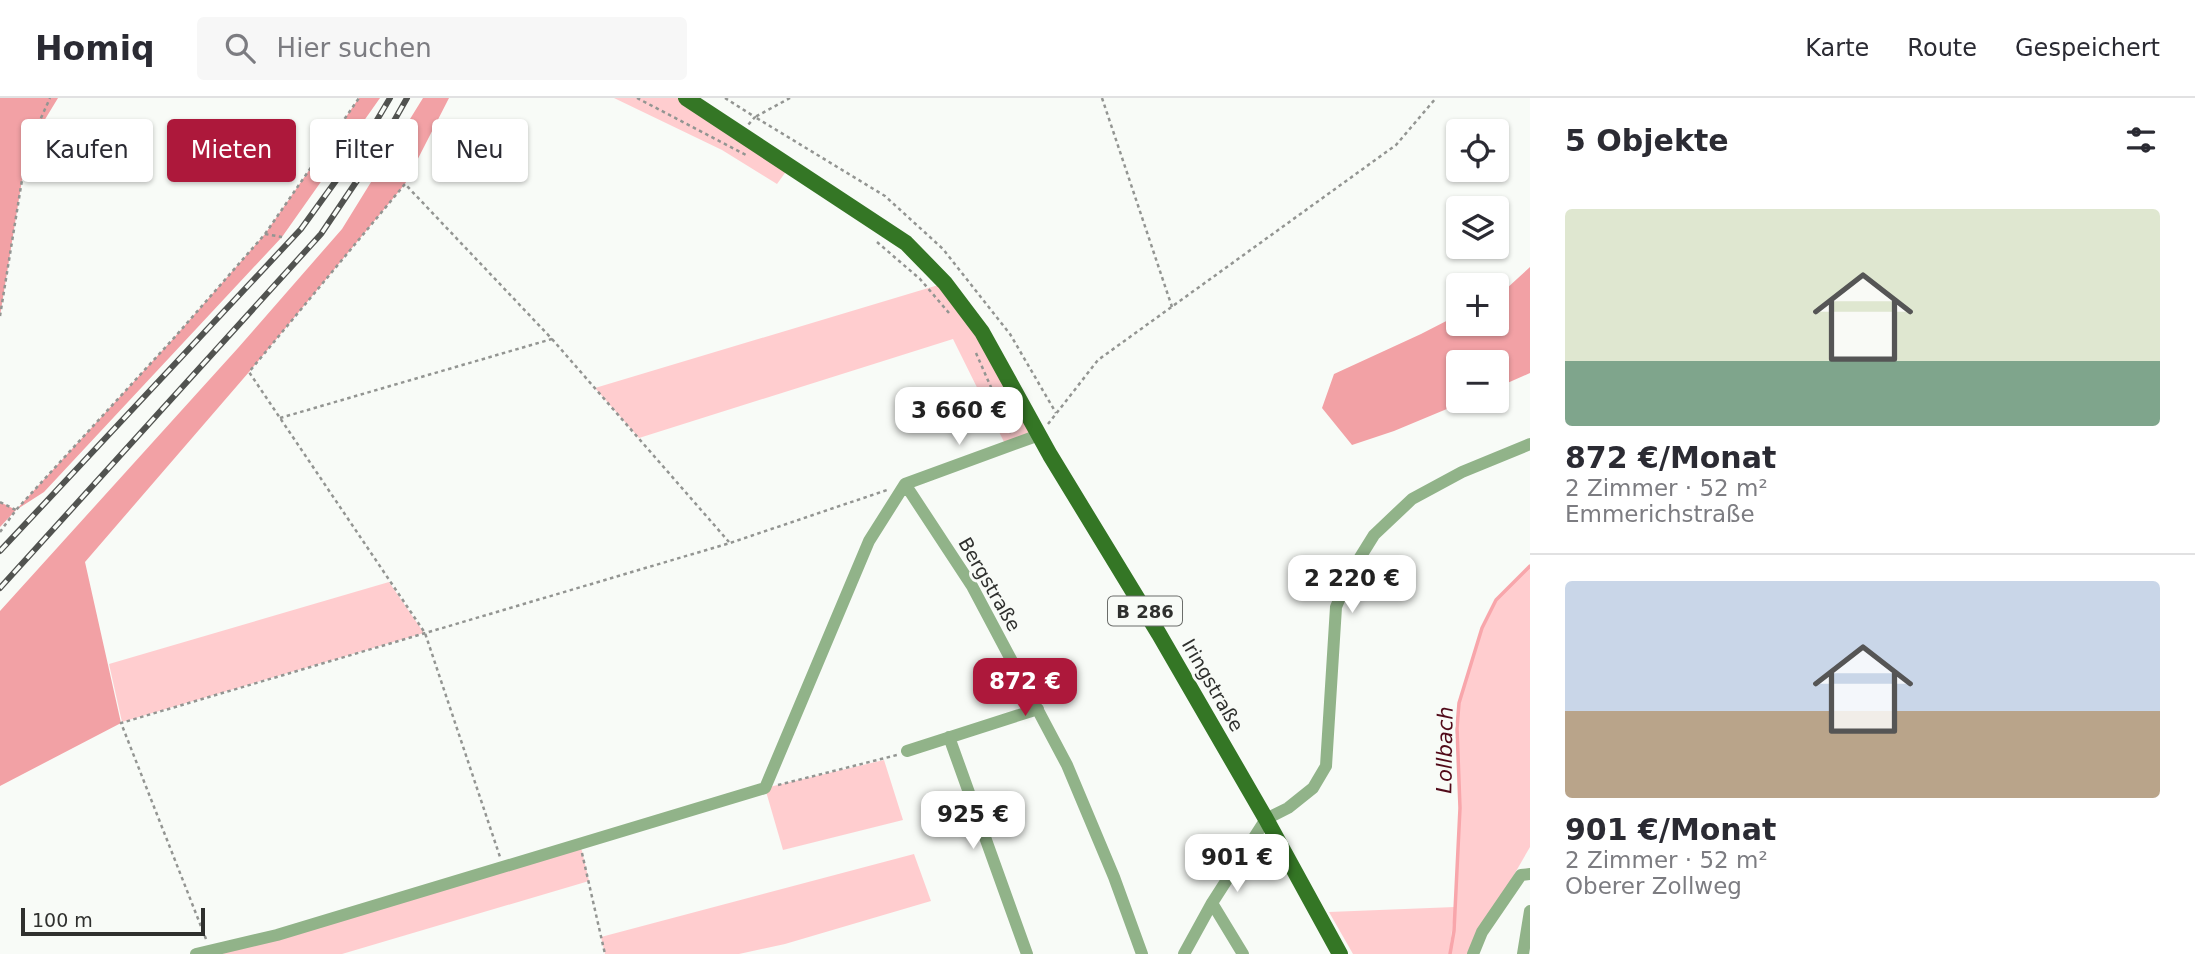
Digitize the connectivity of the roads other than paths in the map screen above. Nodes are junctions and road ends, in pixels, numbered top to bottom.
1 (686, 98) edge
2 (1032, 438) junction
3 (1530, 444) edge
4 (905, 484) junction
5 (1038, 709) junction
6 (950, 737) junction
7 (907, 751) road end
8 (1266, 819) junction
9 (1530, 874) edge
10 (1212, 903) junction
11 (1530, 911) edge
12 (196, 954) edge
13 (1027, 954) edge
14 (1142, 954) edge
15 (1184, 954) edge
16 (1243, 954) edge
17 (1340, 954) edge
18 (1473, 954) edge
19 (1522, 954) edge

1 - 2 main road, Iringstraße / B 286
2 - 4 street
2 - 8 main road, Iringstraße / B 286
3 - 8 street
4 - 5 street, Bergstraße
4 - 12 street
5 - 6 street
5 - 14 street, Bergstraße
6 - 7 street
6 - 13 street
8 - 10 street
8 - 17 main road, Iringstraße / B 286
9 - 18 street
10 - 15 street
10 - 16 street
11 - 19 street

